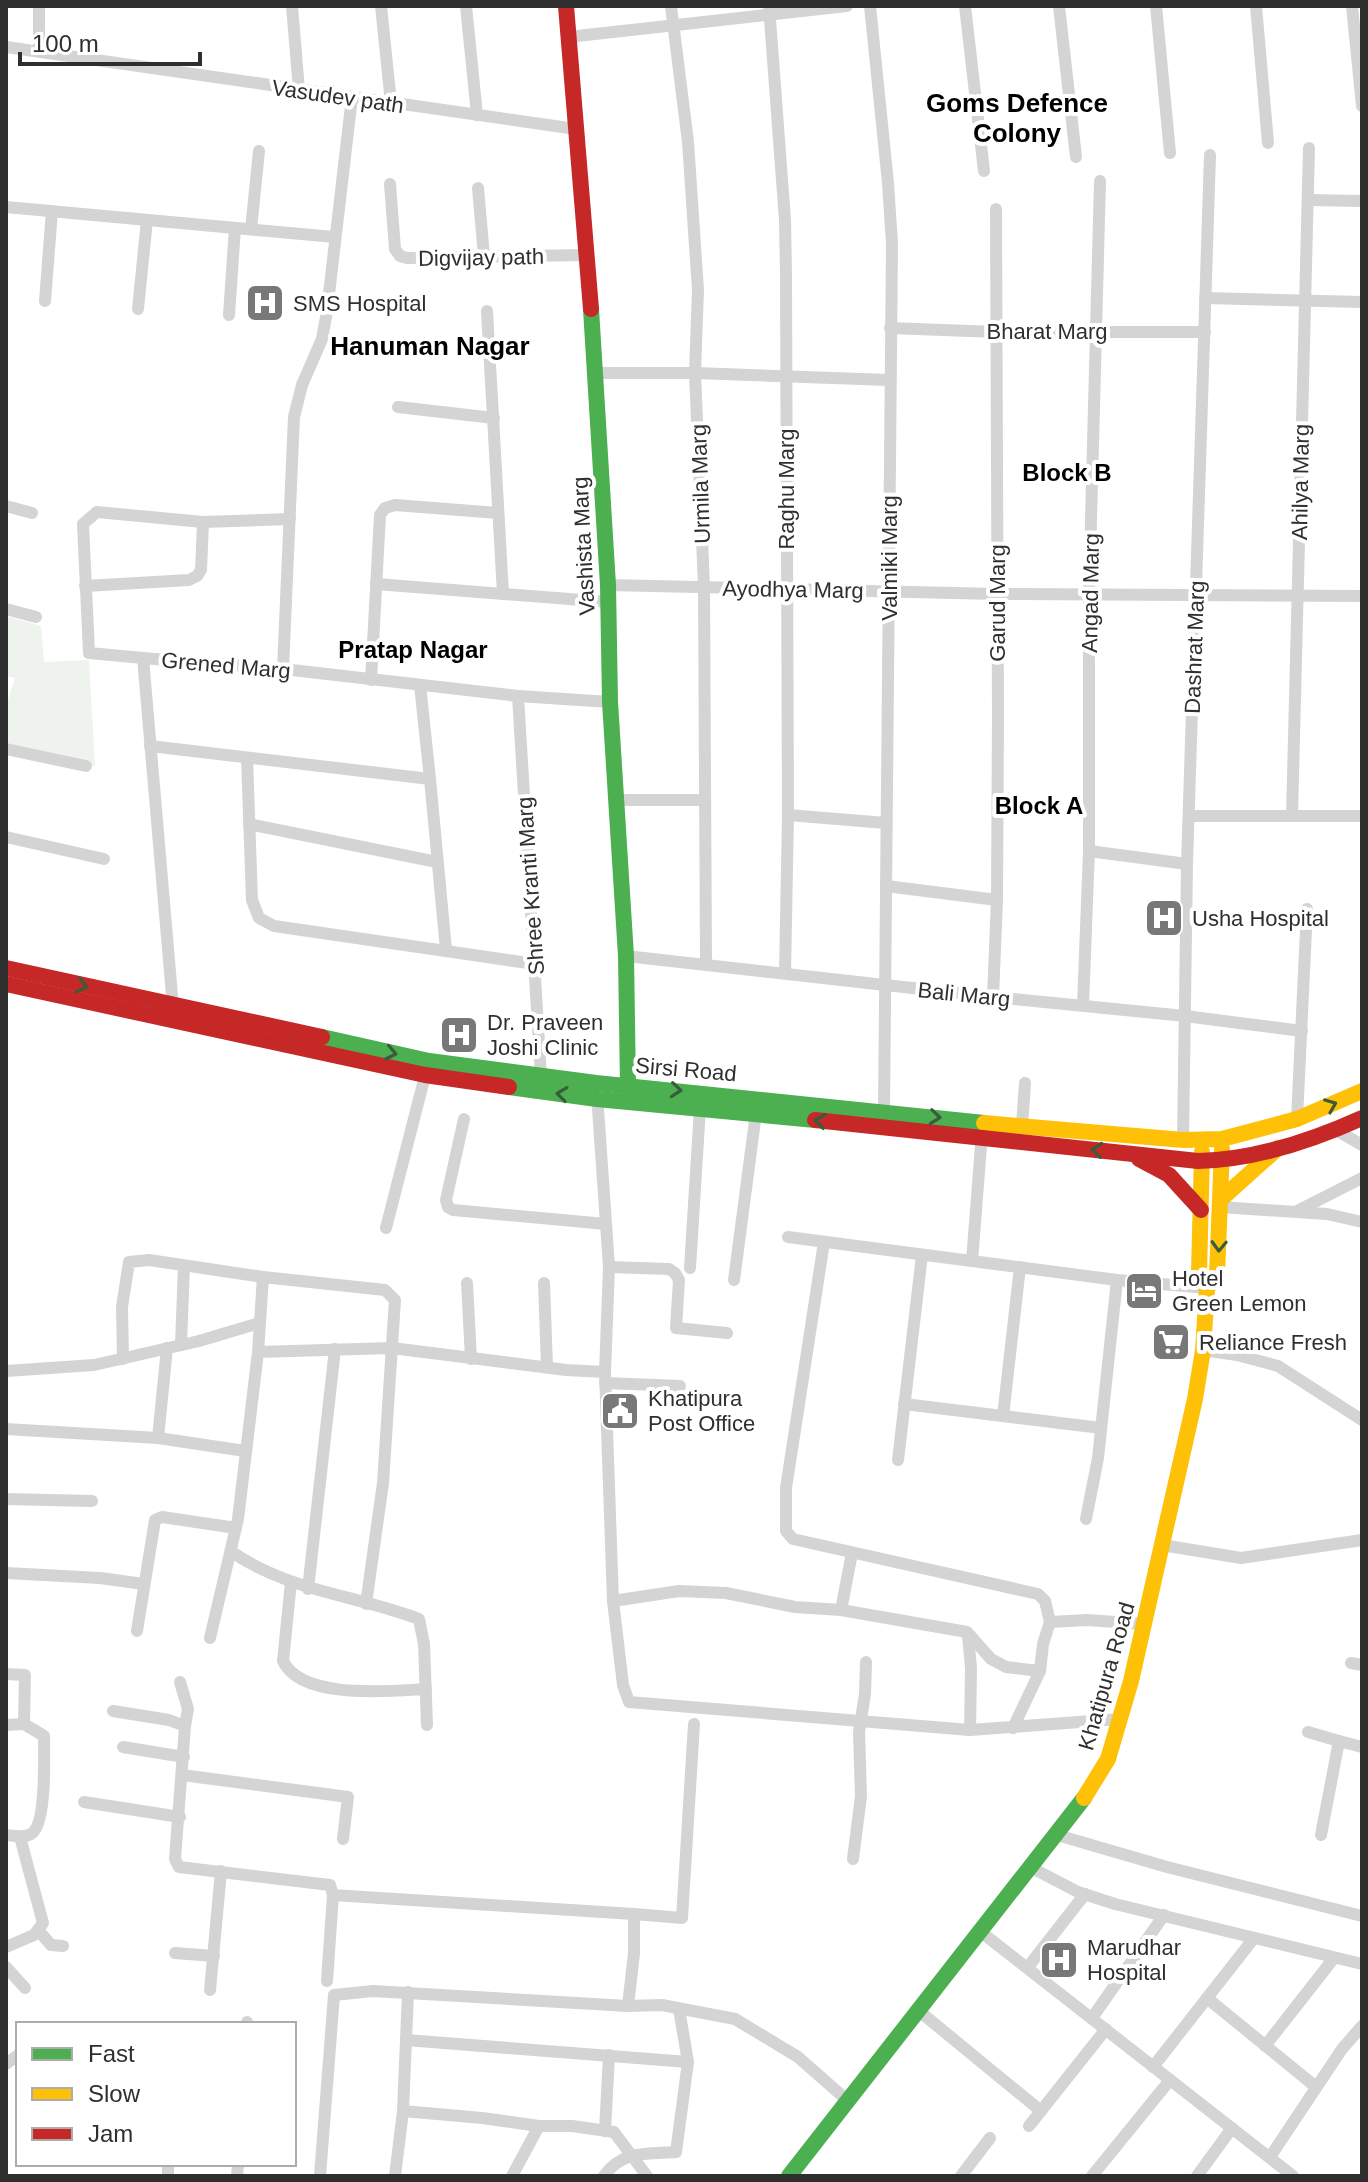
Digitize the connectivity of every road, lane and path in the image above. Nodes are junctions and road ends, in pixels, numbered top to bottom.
1 (39, 6) edge
2 (292, 6) edge
3 (381, 6) edge
4 (466, 6) edge
5 (566, 6) edge
6 (671, 6) edge
7 (847, 6) edge
8 (870, 6) edge
9 (965, 6) edge
10 (1059, 6) edge
11 (1156, 6) edge
12 (1256, 6) edge
13 (1352, 6) edge
14 (770, 10) edge
15 (673, 23) junction
16 (568, 37) junction
17 (6, 47) edge
18 (39, 52) junction
19 (299, 90) junction
20 (352, 97) junction
21 (391, 103) junction
22 (1362, 106) edge
23 (477, 115) junction
24 (576, 129) junction
25 (1268, 143) dead end
26 (1309, 148) dead end
27 (259, 151) dead end
28 (1170, 153) dead end
29 (1210, 155) dead end
30 (1076, 157) dead end
31 (984, 171) dead end
32 (1100, 181) dead end
33 (390, 184) dead end
34 (478, 188) dead end
35 (1308, 200) junction
36 (1362, 201) edge
37 (6, 207) edge
38 (996, 209) dead end
39 (52, 211) junction
40 (147, 220) junction
41 (235, 228) junction
42 (251, 229) junction
43 (334, 237) junction
44 (588, 255) junction
45 (484, 256) junction
46 (1205, 298) junction
47 (45, 301) dead end
48 (1303, 301) junction
49 (1362, 302) edge
50 (138, 309) dead end
51 (487, 311) dead end
52 (229, 315) dead end
53 (890, 328) junction
54 (1097, 331) junction
55 (997, 332) junction
56 (1205, 332) junction
57 (596, 373) junction
58 (695, 373) junction
59 (785, 377) junction
60 (889, 380) junction
61 (398, 407) dead end
62 (494, 418) junction
63 (6, 506) edge
64 (32, 513) dead end
65 (498, 513) junction
66 (290, 519) junction
67 (203, 522) junction
68 (376, 584) junction
69 (85, 586) junction
70 (704, 586) junction
71 (787, 588) junction
72 (890, 591) junction
73 (503, 594) junction
74 (608, 594) junction
75 (997, 594) junction
76 (1089, 595) junction
77 (1195, 596) junction
78 (1298, 596) junction
79 (1362, 596) edge
80 (6, 609) edge
81 (36, 617) dead end
82 (143, 658) junction
83 (283, 669) junction
84 (371, 680) junction
85 (420, 685) junction
86 (518, 696) junction
87 (610, 702) junction
88 (150, 746) junction
89 (6, 749) edge
90 (247, 758) junction
91 (86, 766) dead end
92 (430, 779) junction
93 (616, 800) junction
94 (703, 800) junction
95 (788, 815) junction
96 (1189, 816) junction
97 (1292, 816) junction
98 (1362, 816) edge
99 (886, 823) junction
100 (249, 824) junction
101 (6, 837) edge
102 (1089, 851) junction
103 (104, 859) dead end
104 (437, 862) junction
105 (1187, 864) junction
106 (886, 886) junction
107 (997, 900) junction
108 (1307, 909) dead end
109 (446, 950) junction
110 (626, 956) junction
111 (535, 964) junction
112 (706, 964) junction
113 (6, 968) edge
114 (785, 973) junction
115 (6, 984) edge
116 (886, 985) junction
117 (993, 997) junction
118 (1024, 1000) junction
119 (1083, 1005) junction
120 (173, 1007) junction
121 (1024, 1014) dead end
122 (1185, 1016) junction
123 (1302, 1031) junction
124 (427, 1068) junction
125 (541, 1076) junction
126 (1025, 1083) dead end
127 (628, 1086) junction
128 (597, 1091) junction
129 (1362, 1091) edge
130 (700, 1108) junction
131 (884, 1112) junction
132 (756, 1113) junction
133 (1362, 1118) edge
134 (464, 1119) dead end
135 (1297, 1119) junction
136 (1022, 1126) junction
137 (1336, 1130) junction
138 (982, 1131) junction
139 (1222, 1139) junction
140 (1183, 1140) junction
141 (1202, 1140) junction
142 (1362, 1145) edge
143 (1279, 1147) junction
144 (1128, 1152) junction
145 (1222, 1160) junction
146 (1202, 1162) junction
147 (1362, 1178) edge
148 (1220, 1203) junction
149 (1201, 1210) junction
150 (1295, 1213) junction
151 (1362, 1222) edge
152 (606, 1224) junction
153 (386, 1228) dead end
154 (788, 1237) dead end
155 (824, 1242) junction
156 (922, 1255) junction
157 (972, 1261) junction
158 (184, 1266) junction
159 (609, 1267) junction
160 (1020, 1267) junction
161 (690, 1268) dead end
162 (263, 1277) junction
163 (734, 1280) dead end
164 (1117, 1280) junction
165 (467, 1283) dead end
166 (544, 1283) dead end
167 (1207, 1288) junction
168 (259, 1323) junction
169 (727, 1333) dead end
170 (181, 1345) junction
171 (167, 1348) junction
172 (392, 1348) junction
173 (335, 1349) junction
174 (1203, 1350) junction
175 (258, 1352) junction
176 (123, 1359) junction
177 (471, 1359) junction
178 (547, 1367) junction
179 (6, 1371) edge
180 (605, 1378) junction
181 (680, 1386) dead end
182 (904, 1404) junction
183 (1003, 1416) junction
184 (1362, 1420) edge
185 (1101, 1428) junction
186 (6, 1429) edge
187 (158, 1438) junction
188 (245, 1451) junction
189 (898, 1460) dead end
190 (6, 1499) edge
191 (92, 1501) dead end
192 (1086, 1519) dead end
193 (236, 1528) junction
194 (1362, 1540) edge
195 (1162, 1545) junction
196 (232, 1552) junction
197 (852, 1553) junction
198 (6, 1573) edge
199 (291, 1582) junction
200 (144, 1584) junction
201 (308, 1589) junction
202 (613, 1601) junction
203 (366, 1604) junction
204 (841, 1610) junction
205 (1050, 1622) junction
206 (1145, 1624) junction
207 (137, 1631) dead end
208 (967, 1632) junction
209 (210, 1638) dead end
210 (866, 1662) dead end
211 (1040, 1671) junction
212 (6, 1674) edge
213 (180, 1682) dead end
214 (426, 1689) junction
215 (113, 1711) dead end
216 (1120, 1719) junction
217 (861, 1721) junction
218 (24, 1724) junction
219 (694, 1724) dead end
220 (6, 1725) edge
221 (427, 1725) dead end
222 (185, 1726) junction
223 (1013, 1728) junction
224 (970, 1730) junction
225 (1308, 1732) dead end
226 (1339, 1741) junction
227 (123, 1747) dead end
228 (1362, 1747) edge
229 (184, 1757) junction
230 (182, 1775) junction
231 (84, 1802) dead end
232 (180, 1817) junction
233 (6, 1835) edge
234 (1057, 1835) junction
235 (1321, 1835) dead end
236 (20, 1837) junction
237 (343, 1839) dead end
238 (853, 1859) dead end
239 (1032, 1868) junction
240 (221, 1871) junction
241 (1085, 1894) junction
242 (333, 1895) junction
243 (634, 1914) junction
244 (1164, 1915) junction
245 (1362, 1916) edge
246 (38, 1930) junction
247 (981, 1932) junction
248 (1254, 1938) junction
249 (63, 1946) dead end
250 (6, 1947) edge
251 (175, 1953) dead end
252 (214, 1956) junction
253 (1334, 1958) junction
254 (1361, 1962) edge
255 (6, 1967) edge
256 (1028, 1967) junction
257 (327, 1981) dead end
258 (25, 1988) dead end
259 (210, 1990) dead end
260 (408, 1992) junction
261 (1207, 1998) junction
262 (628, 2006) junction
263 (679, 2009) junction
264 (919, 2011) junction
265 (1092, 2018) junction
266 (1362, 2026) edge
267 (1106, 2029) junction
268 (406, 2040) junction
269 (1265, 2046) junction
270 (609, 2055) junction
271 (688, 2062) junction
272 (1153, 2067) junction
273 (1170, 2080) junction
274 (1316, 2087) junction
275 (848, 2101) junction
276 (403, 2111) junction
277 (1041, 2111) junction
278 (539, 2126) junction
279 (1029, 2126) dead end
280 (1232, 2128) junction
281 (605, 2131) junction
282 (990, 2138) dead end
283 (630, 2156) junction
284 (1270, 2157) junction
285 (320, 2176) edge
286 (395, 2176) edge
287 (512, 2176) edge
288 (604, 2176) edge
289 (647, 2176) edge
290 (789, 2176) edge
291 (961, 2176) edge
292 (1092, 2176) edge
293 (1197, 2176) edge
294 (1293, 2176) edge

1 - 18 street
2 - 19 street
3 - 21 street
4 - 23 street
5 - 16 street, Vashista Marg
6 - 15 street, Urmila Marg
7 - 14 street
8 - 53 street, Valmiki Marg
9 - 31 street
10 - 30 street
11 - 28 street
12 - 25 street
13 - 22 street
14 - 15 street
14 - 59 street, Raghu Marg
15 - 16 street
15 - 58 street, Urmila Marg
16 - 24 street, Vashista Marg
17 - 18 street, Vasudev path
18 - 19 street, Vasudev path
19 - 20 street, Vasudev path
20 - 21 street, Vasudev path
20 - 43 street
21 - 23 street, Vasudev path
23 - 24 street, Vasudev path
24 - 44 street, Vashista Marg
26 - 35 street, Ahilya Marg
27 - 42 street
29 - 46 street, Dashrat Marg
32 - 54 street, Angad Marg
33 - 45 street, Digvijay path
34 - 45 street
35 - 36 street
35 - 48 street, Ahilya Marg
37 - 39 street
38 - 55 street, Garud Marg
39 - 40 street
39 - 47 street
40 - 41 street
40 - 50 street
41 - 42 street
41 - 52 street
42 - 43 street
43 - 66 street
44 - 45 street, Digvijay path
44 - 57 street, Vashista Marg
46 - 48 street
46 - 56 street, Dashrat Marg
48 - 49 street
48 - 78 street, Ahilya Marg
51 - 62 street
53 - 55 street, Bharat Marg
53 - 60 street, Valmiki Marg
54 - 55 street, Bharat Marg
54 - 56 street, Bharat Marg
54 - 76 street, Angad Marg
55 - 75 street, Garud Marg
56 - 77 street, Dashrat Marg
57 - 58 street
57 - 74 street, Vashista Marg
58 - 59 street
58 - 70 street, Urmila Marg
59 - 60 street
59 - 71 street, Raghu Marg
60 - 72 street, Valmiki Marg
61 - 62 street
62 - 65 street
63 - 64 street
65 - 68 street
65 - 73 street
66 - 67 street
66 - 83 street
67 - 69 street
67 - 69 street
68 - 73 street, Ayodhya Marg
68 - 84 street
69 - 82 street
70 - 71 street, Ayodhya Marg
70 - 74 street, Ayodhya Marg
70 - 94 street, Urmila Marg
71 - 72 street, Ayodhya Marg
71 - 95 street, Raghu Marg
72 - 75 street, Ayodhya Marg
72 - 99 street, Valmiki Marg
73 - 74 street, Ayodhya Marg
74 - 87 street, Vashista Marg
75 - 76 street, Ayodhya Marg
75 - 107 street, Garud Marg
76 - 77 street, Ayodhya Marg
76 - 102 street, Angad Marg
77 - 78 street, Ayodhya Marg
77 - 96 street, Dashrat Marg
78 - 79 street, Ayodhya Marg
78 - 97 street, Ahilya Marg
80 - 81 street
82 - 83 street, Grened Marg
82 - 88 street, Grened Marg
83 - 84 street, Grened Marg
84 - 85 street, Grened Marg
85 - 86 street, Grened Marg
85 - 92 street
86 - 87 street, Grened Marg
86 - 111 street, Shree Kranti Marg
87 - 93 street, Vashista Marg
88 - 90 street
88 - 120 street, Grened Marg
89 - 91 street
90 - 92 street
90 - 100 street
92 - 104 street
93 - 94 street
93 - 110 street, Vashista Marg
94 - 112 street, Urmila Marg
95 - 99 street
95 - 114 street, Raghu Marg
96 - 97 street
96 - 105 street, Dashrat Marg
97 - 98 street
99 - 106 street, Valmiki Marg
100 - 104 street
100 - 109 street
101 - 103 street
102 - 105 street
102 - 119 street, Angad Marg
104 - 109 street
105 - 122 street, Dashrat Marg
106 - 107 street
106 - 116 street, Valmiki Marg
107 - 117 street, Garud Marg
108 - 123 street
109 - 111 street
110 - 112 street, Bali Marg
110 - 127 street, Vashista Marg
111 - 125 street, Shree Kranti Marg
112 - 114 street, Bali Marg
113 -> 120 street, Sirsi Road
114 - 116 street, Bali Marg
115 - 124 street, Sirsi Road
116 - 117 street, Bali Marg
116 - 131 street, Valmiki Marg
117 - 118 street, Bali Marg
118 - 119 street, Bali Marg
118 - 121 street
119 - 122 street, Bali Marg
120 -> 124 street, Sirsi Road
122 - 123 street, Bali Marg
122 - 140 street, Dashrat Marg
123 - 135 street
124 - 125 street, Sirsi Road
128 -> 124 street, Sirsi Road
124 - 153 street
125 - 128 street, Sirsi Road
126 - 136 street
127 - 128 street, Sirsi Road
127 -> 131 street, Sirsi Road
128 - 130 street, Sirsi Road
128 - 152 street
135 -> 129 street, Sirsi Road
130 - 132 street, Sirsi Road
130 - 161 street
131 -> 138 street, Sirsi Road
138 -> 132 street, Sirsi Road
132 - 163 street
133 - 137 street, Sirsi Road
134 - 152 street
135 - 139 street, Sirsi Road
136 - 138 street, Sirsi Road
136 - 140 street, Sirsi Road
137 - 142 street
137 - 143 street, Sirsi Road
144 -> 138 street, Sirsi Road
138 - 157 street
139 - 141 street, Sirsi Road
139 - 145 street, Khatipura Road
140 - 141 street, Sirsi Road
141 - 146 street
143 - 145 street, Sirsi Road
143 - 148 street
144 - 146 street, Sirsi Road
144 - 149 street
145 - 146 street, Sirsi Road
145 - 148 street, Khatipura Road
146 - 149 street
147 - 150 street
148 - 150 street
148 -> 167 street, Khatipura Road
149 - 167 street
150 - 151 street
152 - 159 street
154 - 155 street
155 - 156 street
155 - 197 street
156 - 157 street
156 - 182 street
157 - 160 street
158 - 162 street
158 - 170 street
158 - 176 street
159 - 169 street
159 - 180 street
160 - 164 street
160 - 183 street
162 - 168 street
162 - 172 street
164 - 167 street
164 - 185 street
165 - 177 street
166 - 178 street
167 - 174 street, Khatipura Road
168 - 170 street
168 - 175 street
170 - 171 street
171 - 176 street
171 - 187 street
172 - 173 street
172 - 177 street
172 - 203 street
173 - 175 street
173 - 201 street
174 - 184 street
174 - 195 street, Khatipura Road
175 - 188 street
176 - 179 street
177 - 178 street
178 - 180 street
180 - 181 street
180 - 202 street
182 - 183 street
182 - 189 street
183 - 185 street
185 - 192 street
186 - 187 street
187 - 188 street
188 - 193 street
190 - 191 street
193 - 196 street
193 - 200 street
194 - 195 street
195 - 206 street, Khatipura Road
196 - 199 street
196 - 209 street
197 - 204 street
197 - 205 street
198 - 200 street
199 - 201 street
199 - 214 street
200 - 207 street
201 - 203 street
202 - 204 street
202 - 217 street
203 - 214 street
204 - 208 street
205 - 206 street
205 - 211 street
206 - 216 street, Khatipura Road
208 - 211 street
208 - 224 street
210 - 217 street
211 - 223 street
212 - 218 street
213 - 222 street
214 - 221 street
215 - 222 street
216 - 223 street
216 - 234 street, Khatipura Road
217 - 224 street
217 - 238 street
218 - 220 street
218 - 236 street
219 - 243 street
222 - 229 street
223 - 224 street
225 - 226 street
226 - 228 street
226 - 235 street
227 - 229 street
229 - 230 street
230 - 232 street
230 - 237 street
231 - 232 street
232 - 240 street
233 - 236 street
234 - 239 street, Khatipura Road
234 - 245 street
236 - 246 street
239 - 241 street
239 - 247 street, Khatipura Road
240 - 242 street
240 - 252 street
241 - 244 street
241 - 256 street
242 - 243 street
242 - 257 street
243 - 262 street
244 - 248 street
244 - 265 street
246 - 249 street
246 - 250 street
247 - 256 street
247 - 264 street, Khatipura Road
248 - 253 street
248 - 261 street
251 - 252 street
252 - 259 street
253 - 254 street
253 - 269 street
255 - 258 street
256 - 265 street
260 - 262 street
260 - 268 street
260 - 285 street
261 - 269 street
261 - 272 street
262 - 263 street
263 - 271 street
263 - 275 street
264 - 275 street, Khatipura Road
264 - 277 street
265 - 267 street
266 - 274 street
267 - 272 street
267 - 277 street
268 - 270 street
268 - 276 street
269 - 274 street
270 - 271 street
270 - 281 street
271 - 283 street
272 - 273 street
273 - 280 street
273 - 292 street
274 - 284 street
275 - 290 street, Khatipura Road
276 - 278 street
276 - 286 street
277 - 279 street
278 - 281 street
278 - 287 street
280 - 284 street
280 - 293 street
281 - 283 street
282 - 291 street
283 - 288 street
283 - 289 street
284 - 294 street

